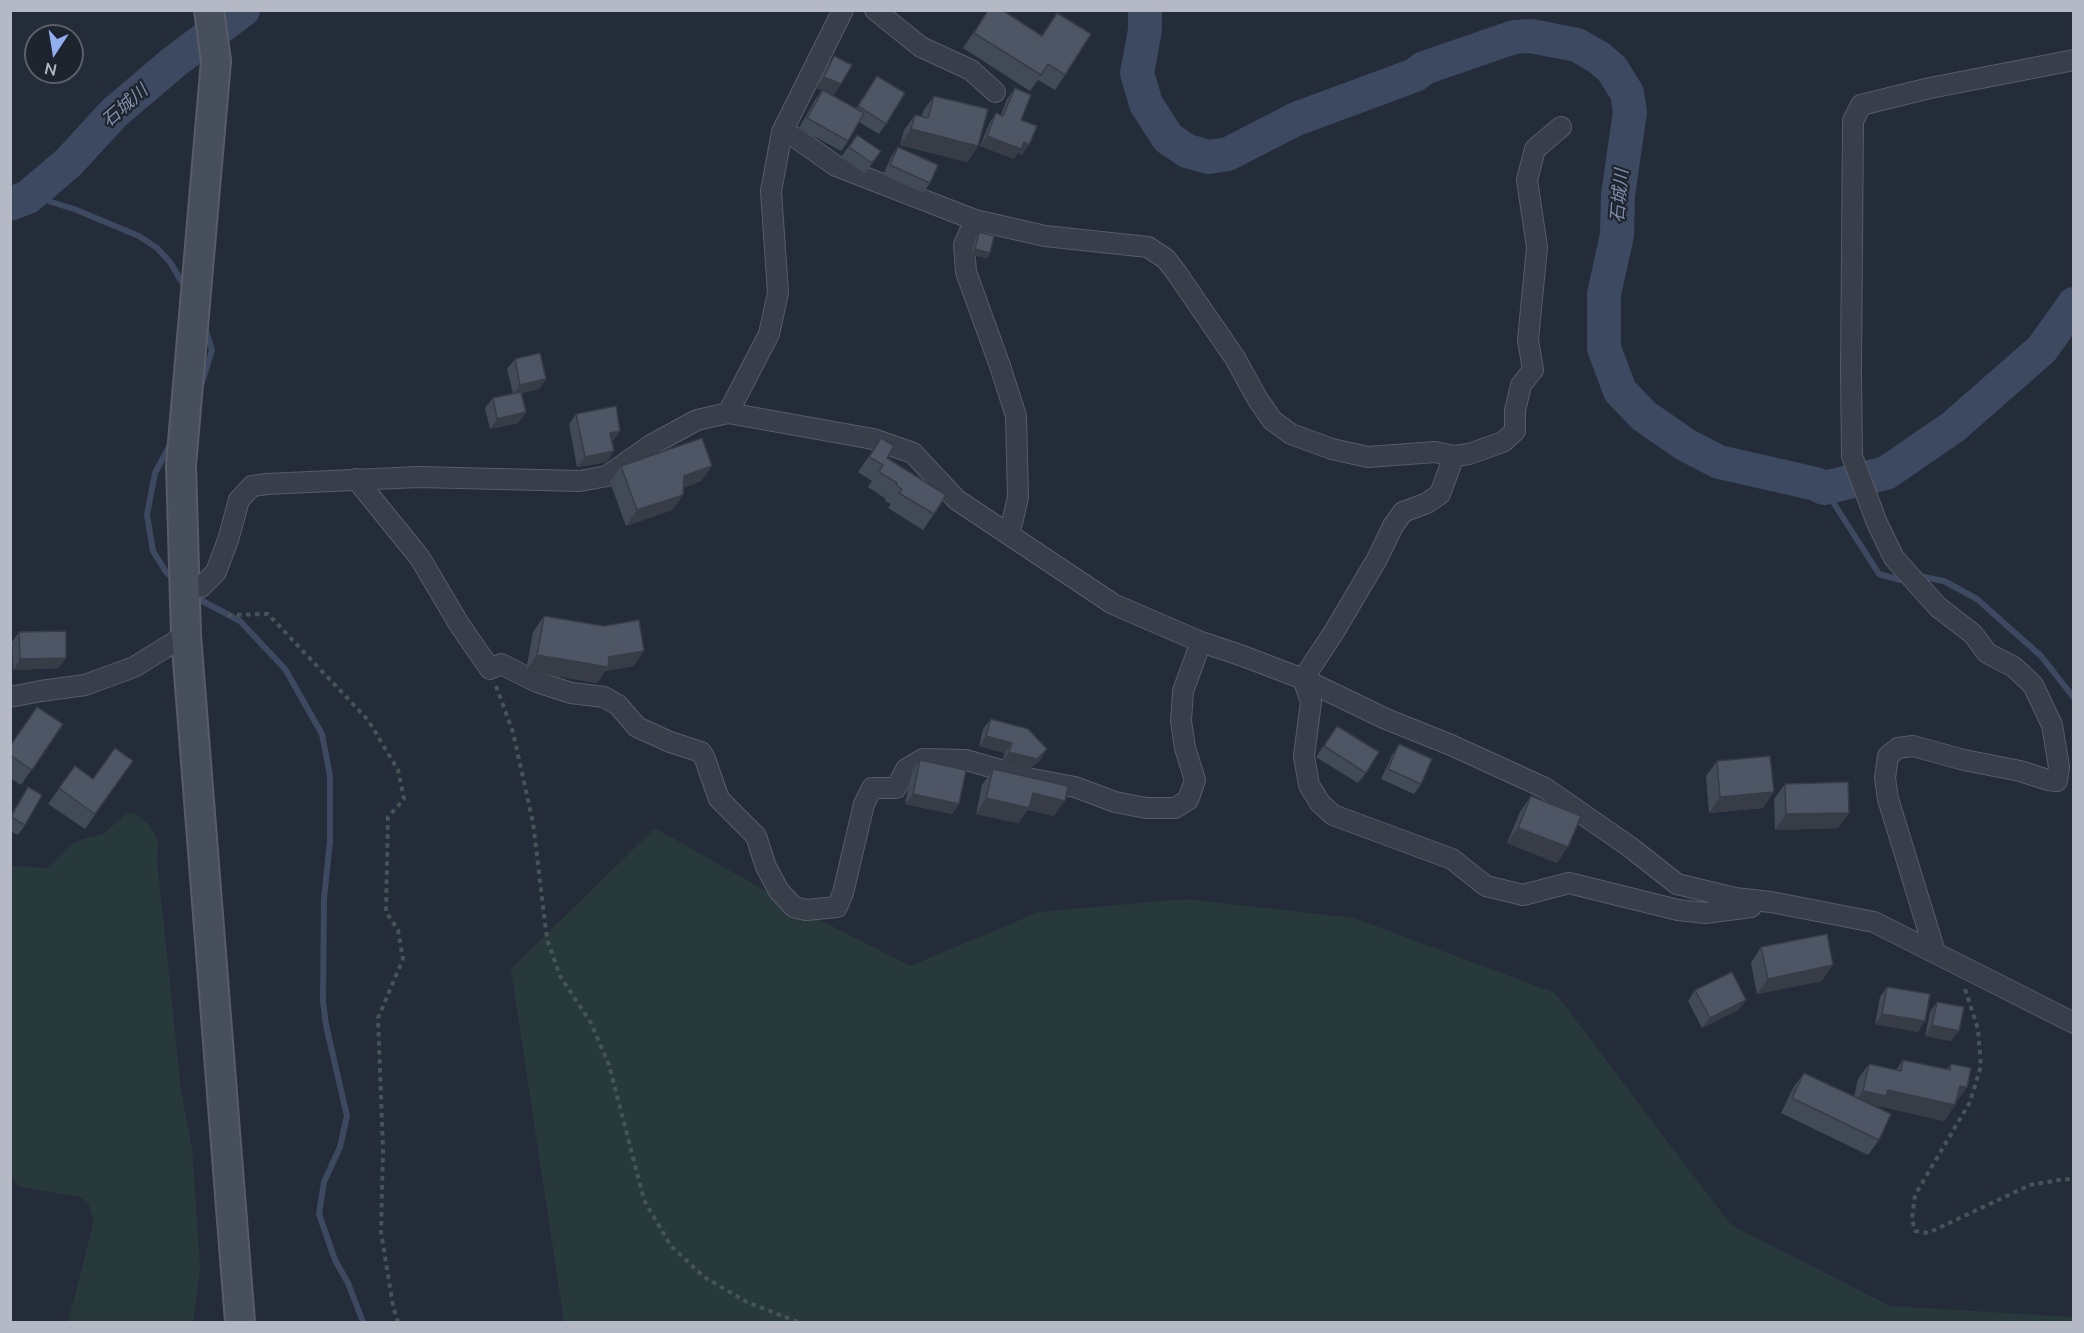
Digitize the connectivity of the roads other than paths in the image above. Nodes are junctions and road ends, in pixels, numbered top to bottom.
1 (209, 10) edge
2 (843, 10) edge
3 (875, 10) edge
4 (2073, 60) edge
5 (995, 92) dead end
6 (1561, 127) dead end
7 (782, 132) junction
8 (975, 220) junction
9 (728, 413) junction
10 (1454, 456) junction
11 (356, 479) junction
12 (1008, 534) junction
13 (185, 585) junction
14 (186, 635) junction
15 (1201, 642) junction
16 (1303, 679) junction
17 (10, 697) edge
18 (1772, 902) junction
19 (1935, 952) junction
20 (2073, 1023) edge
21 (240, 1323) edge

1 - 13 street
2 - 7 street
3 - 5 street
4 - 19 street
6 - 10 street
7 - 8 street
7 - 9 street
8 - 10 street
8 - 12 street
9 - 11 street
9 - 12 street
10 - 16 street
11 - 13 street
11 - 15 street
12 - 15 street
13 - 14 street
14 - 17 street
14 - 21 street
15 - 16 street
16 - 18 street
16 - 18 street
18 - 19 street
19 - 20 street

